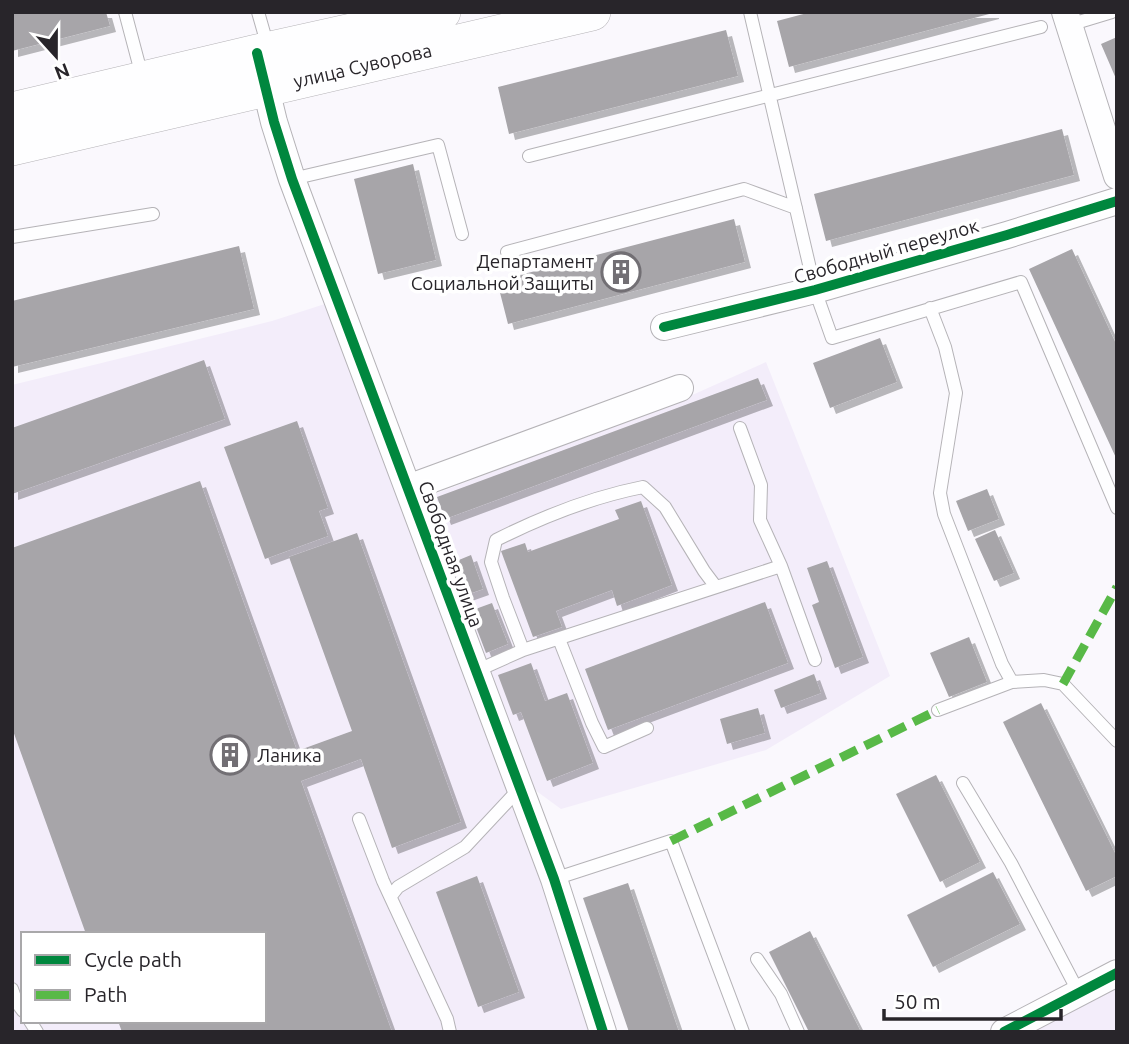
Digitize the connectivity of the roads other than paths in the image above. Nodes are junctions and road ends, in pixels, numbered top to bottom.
1 (125, 12) edge
2 (258, 12) edge
3 (442, 12) edge
4 (592, 12) edge
5 (750, 12) edge
6 (1112, 12) edge
7 (1067, 19) edge
8 (1041, 27) dead end
9 (268, 51) junction
10 (144, 81) junction
11 (266, 89) junction
12 (770, 96) junction
13 (12, 111) edge
14 (12, 148) edge
15 (529, 156) dead end
16 (1117, 176) edge
17 (292, 179) junction
18 (1117, 201) edge
19 (796, 208) junction
20 (153, 214) dead end
21 (462, 234) dead end
22 (12, 237) edge
23 (507, 252) dead end
24 (815, 290) junction
25 (930, 308) junction
26 (663, 327) dead end
27 (680, 388) dead end
28 (740, 428) dead end
29 (408, 488) junction
30 (1117, 508) edge
31 (781, 566) junction
32 (716, 587) junction
33 (559, 639) junction
34 (523, 650) junction
35 (815, 660) dead end
36 (476, 671) junction
37 (1012, 682) junction
38 (938, 710) dead end
39 (647, 728) dead end
40 (1117, 741) edge
41 (963, 783) dead end
42 (520, 788) junction
43 (359, 819) dead end
44 (554, 879) junction
45 (391, 897) junction
46 (757, 959) dead end
47 (1117, 973) edge
48 (12, 989) edge
49 (1079, 993) junction
50 (21, 1008) edge
51 (450, 1032) edge
52 (603, 1032) edge
53 (743, 1032) edge
54 (799, 1032) edge
55 (1004, 1032) edge

1 - 10 lane
2 - 9 lane
3 - 9 main road, улица Суворова
4 - 11 main road, улица Суворова
5 - 12 lane
6 - 7 lane
7 - 16 street
8 - 12 lane
9 - 10 main road, улица Суворова
10 - 13 main road, улица Суворова
11 - 14 main road, улица Суворова
11 - 17 street, Свободная улица
12 - 15 lane
12 - 19 lane
17 - 21 lane
17 - 29 street, Свободная улица
18 - 24 street, Свободный переулок
19 - 23 lane
19 - 24 lane
20 - 22 lane
24 - 25 lane
24 - 26 street, Свободный переулок
25 - 30 lane
25 - 37 lane
27 - 29 street
28 - 31 lane
29 - 36 street, Свободная улица
31 - 32 lane
31 - 35 lane
32 - 33 lane
32 - 34 lane
33 - 34 lane
33 - 39 lane
34 - 36 lane
36 - 42 street, Свободная улица
37 - 38 lane
37 - 40 lane
41 - 49 lane
42 - 44 street, Свободная улица
42 - 45 lane
43 - 45 lane
44 - 52 street, Свободная улица
44 - 53 lane
45 - 51 lane
46 - 54 lane
47 - 49 street
48 - 50 lane
49 - 55 street

